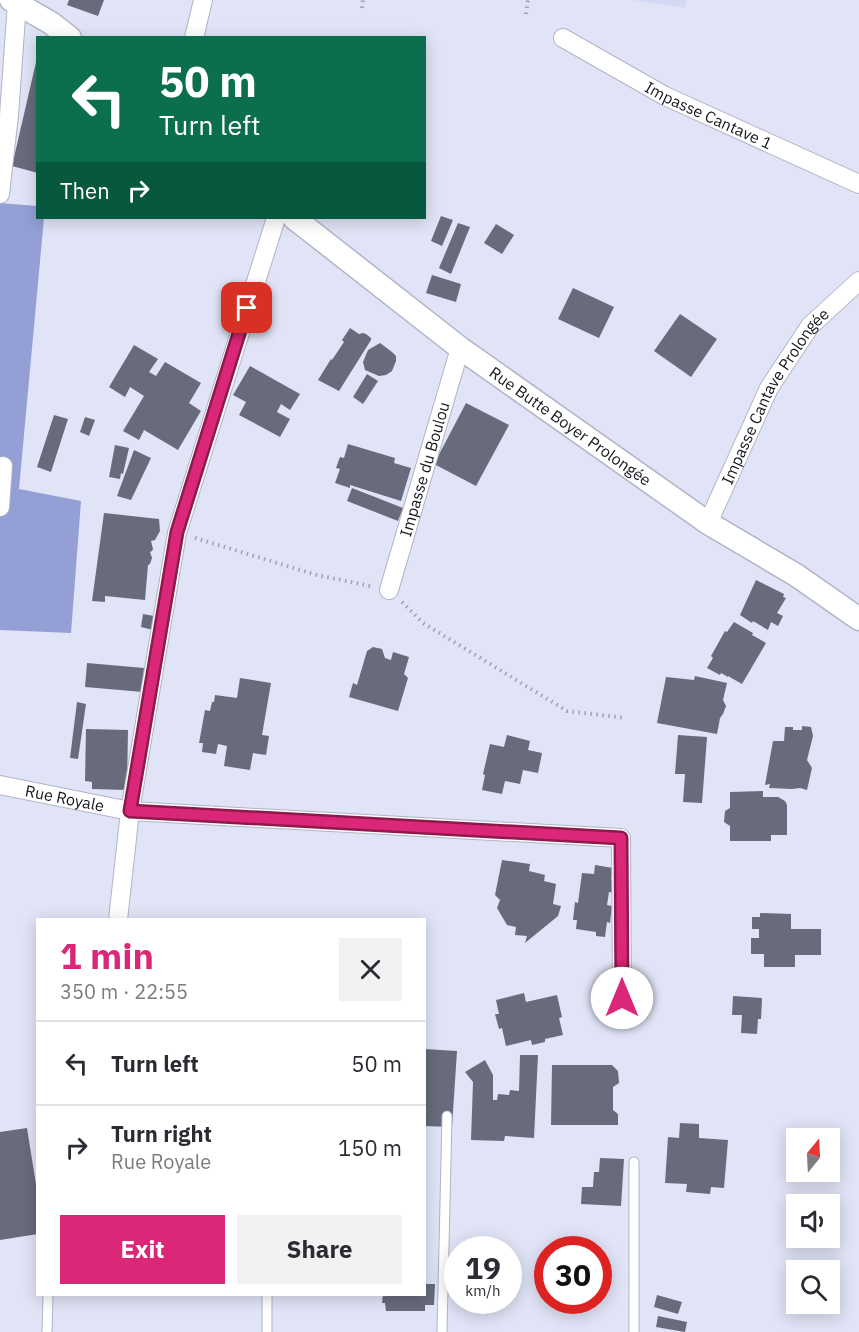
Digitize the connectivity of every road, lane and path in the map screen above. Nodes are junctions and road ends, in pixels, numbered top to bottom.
1 (203, 0) edge
2 (363, 0) edge
3 (528, 0) edge
4 (14, 2) edge
5 (362, 8) dead end
6 (526, 14) dead end
7 (67, 36) edge
8 (195, 36) edge
9 (563, 38) dead end
10 (859, 184) edge
11 (0, 194) edge
12 (276, 219) edge
13 (295, 219) edge
14 (859, 281) edge
15 (460, 348) junction
16 (3, 466) dead end
17 (0, 507) edge
18 (708, 523) junction
19 (177, 532) junction
20 (389, 590) junction
21 (859, 619) edge
22 (626, 718) dead end
23 (0, 785) edge
24 (130, 811) junction
25 (118, 918) edge
26 (622, 998) dead end
27 (447, 1116) dead end
28 (633, 1162) dead end
29 (48, 1296) edge
30 (267, 1296) edge
31 (47, 1332) edge
32 (267, 1332) edge
33 (442, 1332) edge
34 (634, 1332) edge

1 - 8 street
2 - 5 path
3 - 6 path
4 - 7 street
4 - 11 street
9 - 10 street, Impasse Cantave 1
12 - 19 street
13 - 15 street, Rue Butte Boyer Prolongée
14 - 18 street, Impasse Cantave Prolongée
15 - 18 street, Rue Butte Boyer Prolongée
15 - 20 street, Impasse du Boulou
16 - 17 street
18 - 21 street, Rue Butte Boyer Prolongée
19 - 20 path
19 - 24 street
20 - 22 path
23 - 24 street, Rue Royale
24 - 25 street
24 - 26 street, Rue Royale
27 - 33 lane
28 - 34 lane
29 - 31 lane
30 - 32 lane

